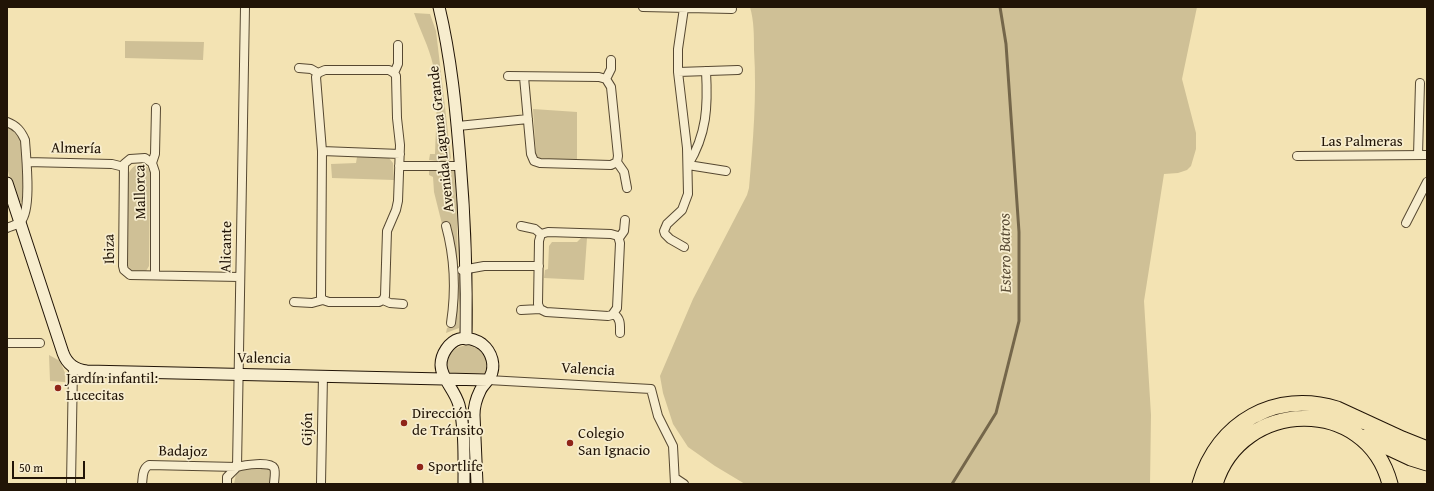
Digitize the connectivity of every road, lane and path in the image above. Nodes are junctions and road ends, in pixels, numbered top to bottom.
1 (245, 7) edge
2 (439, 7) edge
3 (642, 7) edge
4 (684, 8) edge
5 (732, 9) dead end
6 (398, 45) dead end
7 (611, 60) dead end
8 (298, 68) dead end
9 (738, 70) dead end
10 (706, 71) junction
11 (318, 72) junction
12 (678, 72) junction
13 (394, 73) junction
14 (508, 76) dead end
15 (524, 77) junction
16 (606, 79) junction
17 (1420, 83) dead end
18 (156, 108) dead end
19 (528, 119) junction
20 (7, 122) edge
21 (458, 126) junction
22 (322, 151) junction
23 (400, 154) junction
24 (1418, 155) junction
25 (1427, 155) edge
26 (1297, 156) dead end
27 (27, 162) junction
28 (617, 162) junction
29 (152, 163) junction
30 (688, 165) junction
31 (399, 166) junction
32 (461, 166) junction
33 (124, 167) junction
34 (726, 171) dead end
35 (1427, 182) edge
36 (7, 183) edge
37 (627, 188) dead end
38 (625, 220) dead end
39 (20, 222) junction
40 (1406, 223) dead end
41 (446, 226) dead end
42 (521, 226) dead end
43 (7, 228) edge
44 (541, 234) junction
45 (619, 238) junction
46 (684, 247) dead end
47 (538, 266) junction
48 (466, 269) junction
49 (454, 271) junction
50 (155, 275) junction
51 (240, 277) junction
52 (323, 300) junction
53 (383, 300) junction
54 (294, 302) dead end
55 (403, 304) dead end
56 (540, 309) junction
57 (521, 310) dead end
58 (614, 314) junction
59 (451, 323) dead end
60 (620, 333) dead end
61 (466, 339) junction
62 (7, 343) edge
63 (40, 343) dead end
64 (73, 367) junction
65 (239, 374) junction
66 (323, 375) junction
67 (445, 378) junction
68 (488, 380) junction
69 (1347, 428) junction
70 (1427, 449) edge
71 (1427, 463) edge
72 (237, 467) junction
73 (675, 481) edge
74 (71, 484) edge
75 (142, 484) edge
76 (227, 484) edge
77 (274, 484) edge
78 (321, 484) edge
79 (464, 484) edge
80 (477, 484) edge
81 (684, 484) edge
82 (1200, 484) edge
83 (1216, 484) edge
84 (1390, 484) edge

1 - 51 street, Alicante
2 - 21 main road, Avenida Laguna Grande
3 - 4 street
4 - 5 street
4 - 12 street
6 - 13 street
7 - 16 street
8 - 11 street
9 - 10 street
10 - 12 street
10 - 30 street
11 - 13 street
11 - 22 street
12 - 30 street
13 - 23 street
14 - 15 street
15 - 16 street
15 - 19 street
16 - 28 street
17 - 24 street
18 - 29 street, Mallorca
19 - 21 street
19 - 28 street
20 - 27 street
21 - 32 main road, Avenida Laguna Grande
22 - 23 street
22 - 52 street
23 - 31 street
24 - 25 street, Las Palmeras
24 - 26 street, Las Palmeras
27 - 33 street, Almería
27 - 39 street
28 - 37 street
29 - 33 street
29 - 50 street, Mallorca
30 - 34 street
30 - 46 street
31 - 32 street
31 - 53 street
32 - 48 main road, Avenida Laguna Grande
33 - 50 street, Ibiza
35 - 40 street
36 - 39 main road
38 - 45 street
39 - 43 street
39 - 64 main road
41 - 49 street, Avenida Laguna Grande
42 - 44 street
44 - 45 street
44 - 47 street
45 - 58 street
47 - 48 street
47 - 56 street
48 - 49 street
48 - 61 main road, Avenida Laguna Grande
49 - 59 street, Avenida Laguna Grande
50 - 51 street, Ibiza
51 - 65 street, Alicante
52 - 53 street
52 - 54 street
53 - 55 street
56 - 57 street
56 - 58 street
58 - 60 street
61 - 67 main road
61 - 68 main road
62 - 63 street
64 - 65 main road, Valencia
64 - 74 street
65 - 66 main road, Valencia
65 - 72 street, Alicante
66 - 67 main road, Valencia
66 - 78 street, Gijón
67 - 68 main road, Valencia
67 - 79 main road
68 - 73 street, Valencia
68 - 80 main road
69 - 71 highway
69 - 83 highway
69 - 84 highway
70 - 82 highway
72 - 75 street, Badajoz
72 - 76 street
72 - 77 street, Badajoz
73 - 81 street

